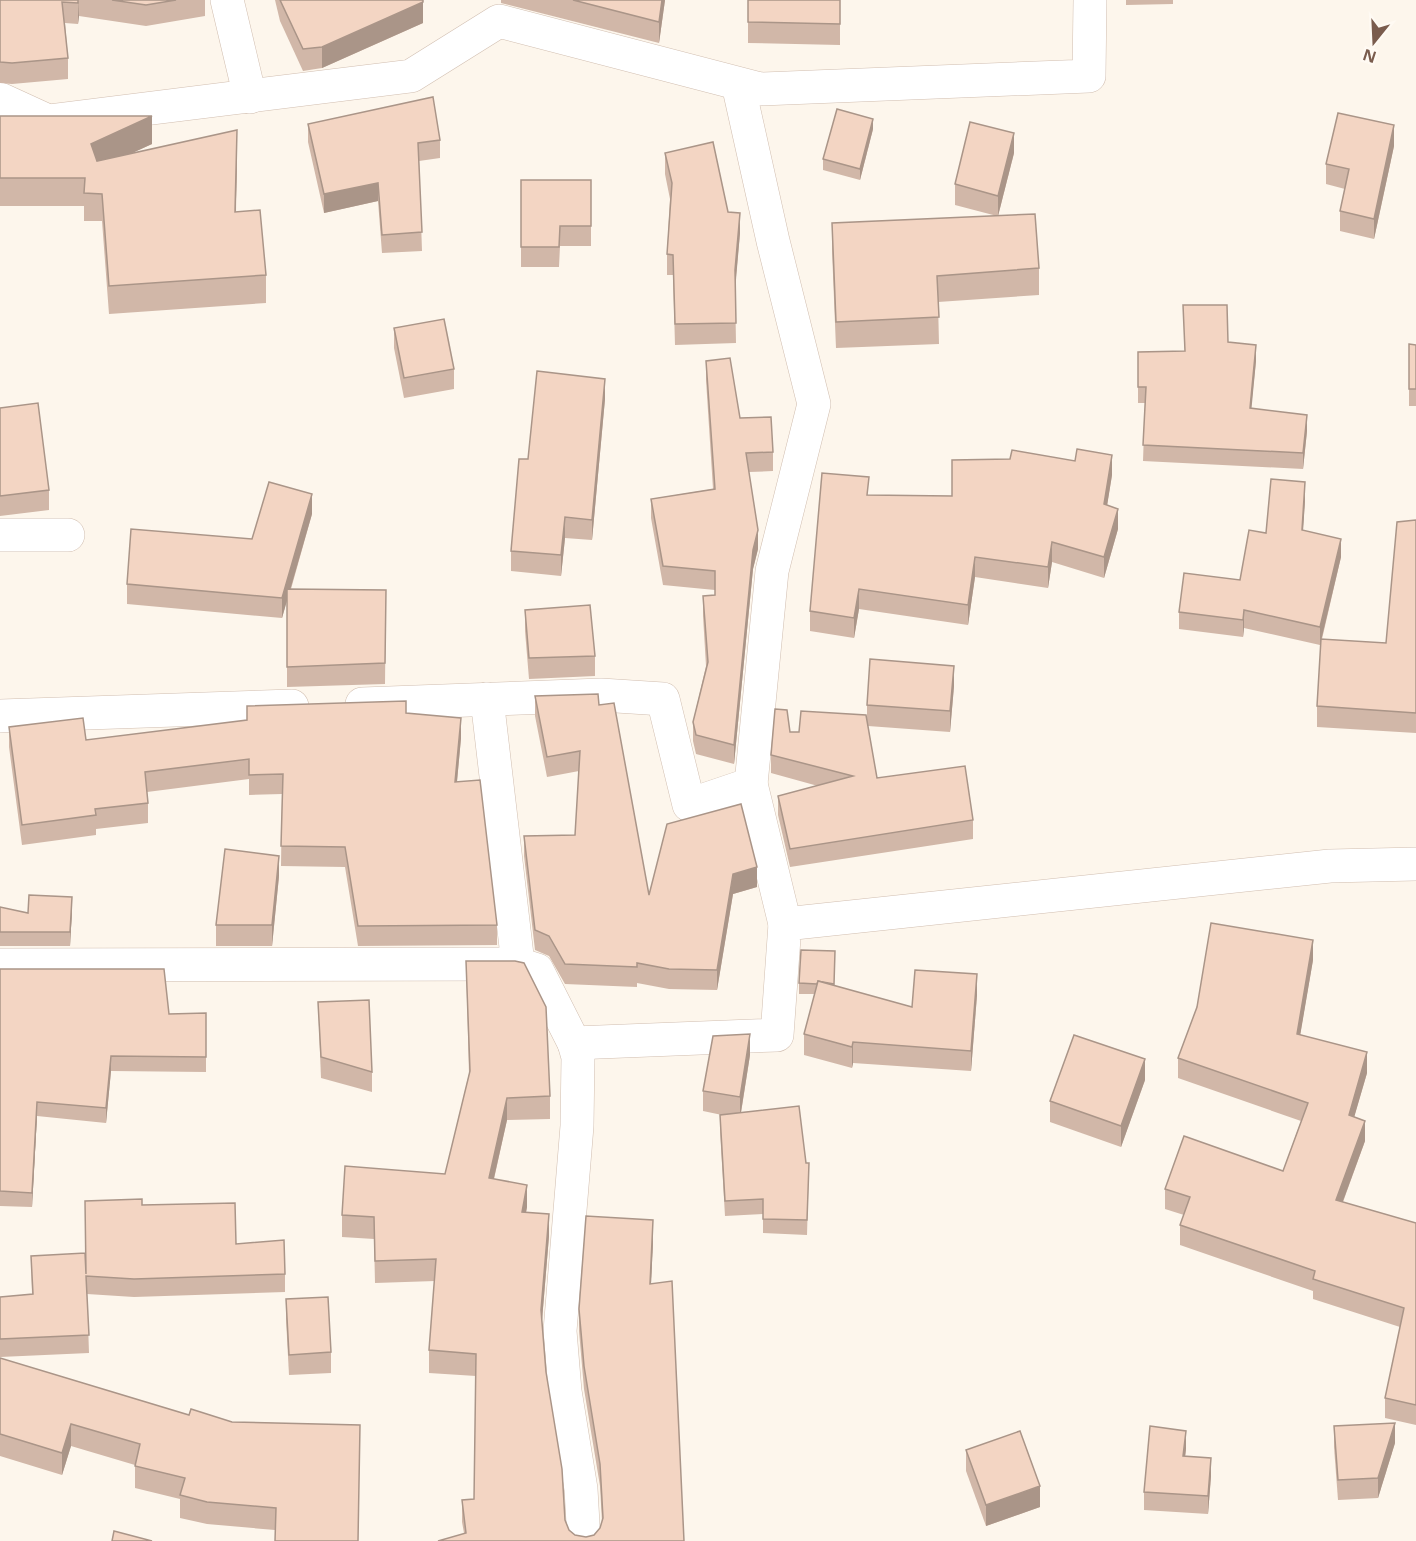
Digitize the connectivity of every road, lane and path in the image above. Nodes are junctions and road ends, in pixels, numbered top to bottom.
1 (227, 0) edge
2 (1090, 0) edge
3 (738, 84) junction
4 (250, 97) junction
5 (0, 99) edge
6 (0, 535) edge
7 (68, 535) dead end
8 (487, 699) junction
9 (0, 716) edge
10 (751, 784) junction
11 (1416, 864) edge
12 (784, 924) junction
13 (518, 964) junction
14 (0, 965) edge
15 (574, 1042) junction
16 (584, 1541) edge

1 - 4 street
2 - 3 street
3 - 4 street
3 - 10 street
4 - 5 street
6 - 7 street
8 - 9 street
8 - 10 street
8 - 13 street
10 - 12 street
11 - 12 street
12 - 15 street
13 - 14 street
13 - 15 street
15 - 16 street

